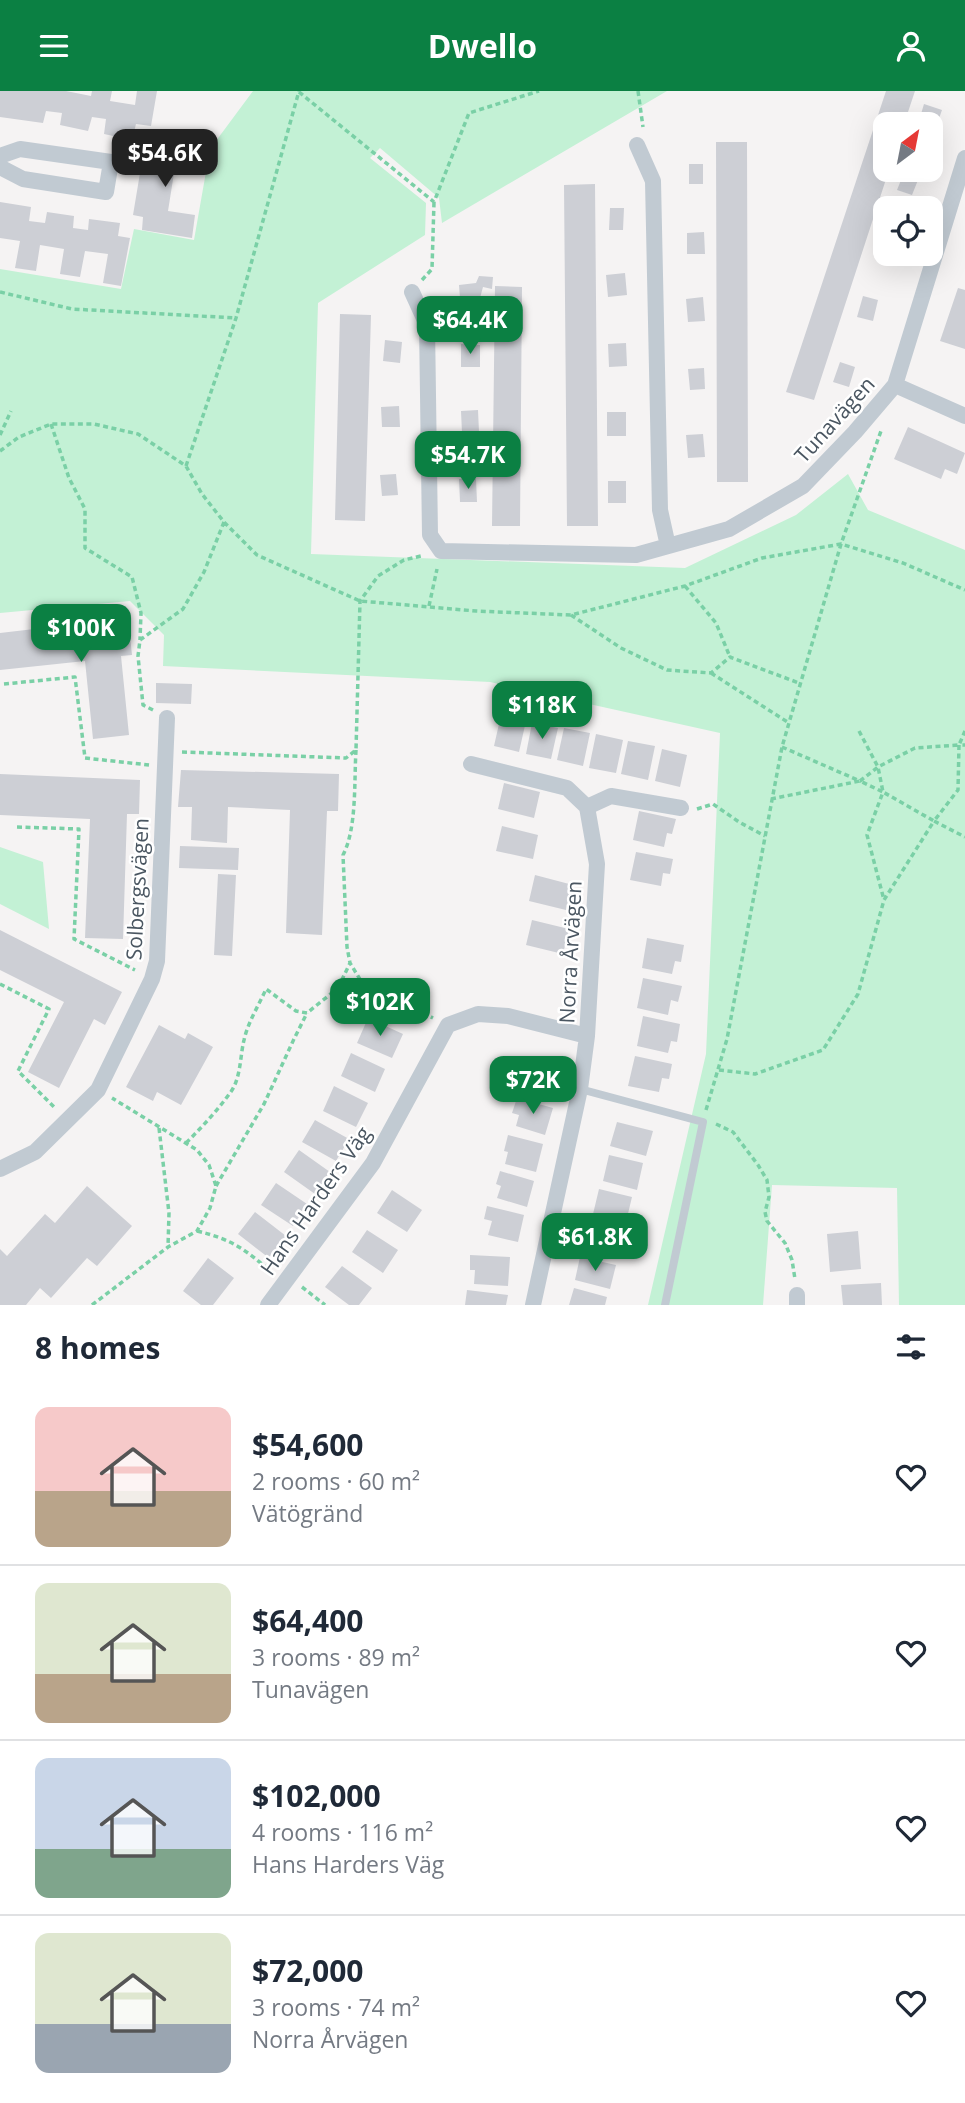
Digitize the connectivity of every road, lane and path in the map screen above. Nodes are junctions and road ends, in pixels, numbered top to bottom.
1 (299, 91) edge
2 (539, 91) edge
3 (638, 91) edge
4 (637, 145) joint
5 (0, 156) edge
6 (965, 158) edge
7 (0, 167) edge
8 (434, 202) junction
9 (0, 292) edge
10 (412, 292) joint
11 (236, 318) junction
12 (895, 385) junction
13 (11, 411) dead end
14 (965, 416) edge
15 (51, 424) junction
16 (881, 431) dead end
17 (0, 435) edge
18 (0, 451) edge
19 (186, 466) junction
20 (223, 522) junction
21 (841, 544) junction
22 (668, 546) junction
23 (441, 551) junction
24 (685, 586) junction
25 (965, 590) edge
26 (360, 601) junction
27 (429, 607) junction
28 (571, 615) junction
29 (140, 640) junction
30 (730, 657) junction
31 (711, 673) junction
32 (4, 684) dead end
33 (799, 684) junction
34 (167, 718) joint
35 (789, 723) junction
36 (859, 731) dead end
37 (965, 731) edge
38 (958, 745) junction
39 (965, 745) edge
40 (782, 747) junction
41 (356, 750) junction
42 (165, 759) junction
43 (471, 764) dead end
44 (878, 767) junction
45 (860, 781) junction
46 (883, 792) junction
47 (771, 799) junction
48 (587, 807) junction
49 (681, 808) joint
50 (934, 821) junction
51 (17, 827) dead end
52 (765, 836) junction
53 (965, 837) edge
54 (884, 900) junction
55 (350, 963) junction
56 (152, 979) junction
57 (361, 981) junction
58 (0, 984) edge
59 (338, 988) junction
60 (307, 1013) junction
61 (447, 1025) junction
62 (587, 1036) junction
63 (718, 1070) junction
64 (580, 1089) junction
65 (98, 1090) junction
66 (67, 1120) junction
67 (703, 1122) junction
68 (158, 1126) junction
69 (186, 1143) junction
70 (0, 1169) edge
71 (216, 1186) junction
72 (197, 1231) junction
73 (168, 1247) junction
74 (289, 1278) junction
75 (797, 1300) edge
76 (92, 1305) edge
77 (268, 1305) edge
78 (325, 1305) edge
79 (533, 1305) edge
80 (664, 1305) edge

1 - 8 path
1 - 11 path
2 - 8 path
3 - 4 path
4 - 22 street
5 - 7 street
6 - 12 street, Tunavägen
8 - 10 path
9 - 11 path
10 - 23 street
11 - 19 path
12 - 14 street
12 - 22 street, Tunavägen
13 - 17 path
15 - 18 path
15 - 19 path
15 - 29 path
16 - 21 path
19 - 20 path
20 - 26 path
20 - 29 path
21 - 24 path
21 - 25 path
21 - 33 path
22 - 23 street, Tunavägen
23 - 26 path
23 - 27 path
24 - 28 path
24 - 30 path
26 - 27 path
26 - 41 path
27 - 28 path
28 - 31 path
29 - 34 path
30 - 31 path
30 - 33 path
31 - 35 path
32 - 42 path
33 - 35 path
34 - 42 street, Solbergsvägen
35 - 40 path
36 - 44 path
37 - 38 path
38 - 39 path
38 - 44 path
38 - 50 path
40 - 45 path
40 - 47 path
41 - 42 path
41 - 55 path
42 - 56 street, Solbergsvägen
43 - 48 street
44 - 45 path
44 - 46 path
45 - 46 path
45 - 47 path
46 - 50 path
46 - 54 path
47 - 52 path
48 - 49 street
48 - 62 street, Norra Årvägen
49 - 52 path
50 - 53 path
50 - 54 path
51 - 56 path
52 - 63 path
54 - 63 path
55 - 57 path
55 - 59 path
56 - 65 street, Solbergsvägen
57 - 59 path
57 - 61 path
58 - 66 path
59 - 60 path
60 - 69 path
60 - 71 path
61 - 62 street
61 - 74 street, Hans Harders Väg
62 - 64 street, Norra Årvägen
63 - 67 path
64 - 67 lane
64 - 79 street, Norra Årvägen
65 - 66 street, Solbergsvägen
65 - 68 path
66 - 70 street, Solbergsvägen
67 - 75 path
67 - 80 lane
68 - 69 path
68 - 73 path
69 - 71 path
71 - 72 path
72 - 73 path
72 - 74 path
73 - 76 path
74 - 77 street, Hans Harders Väg
74 - 78 path

